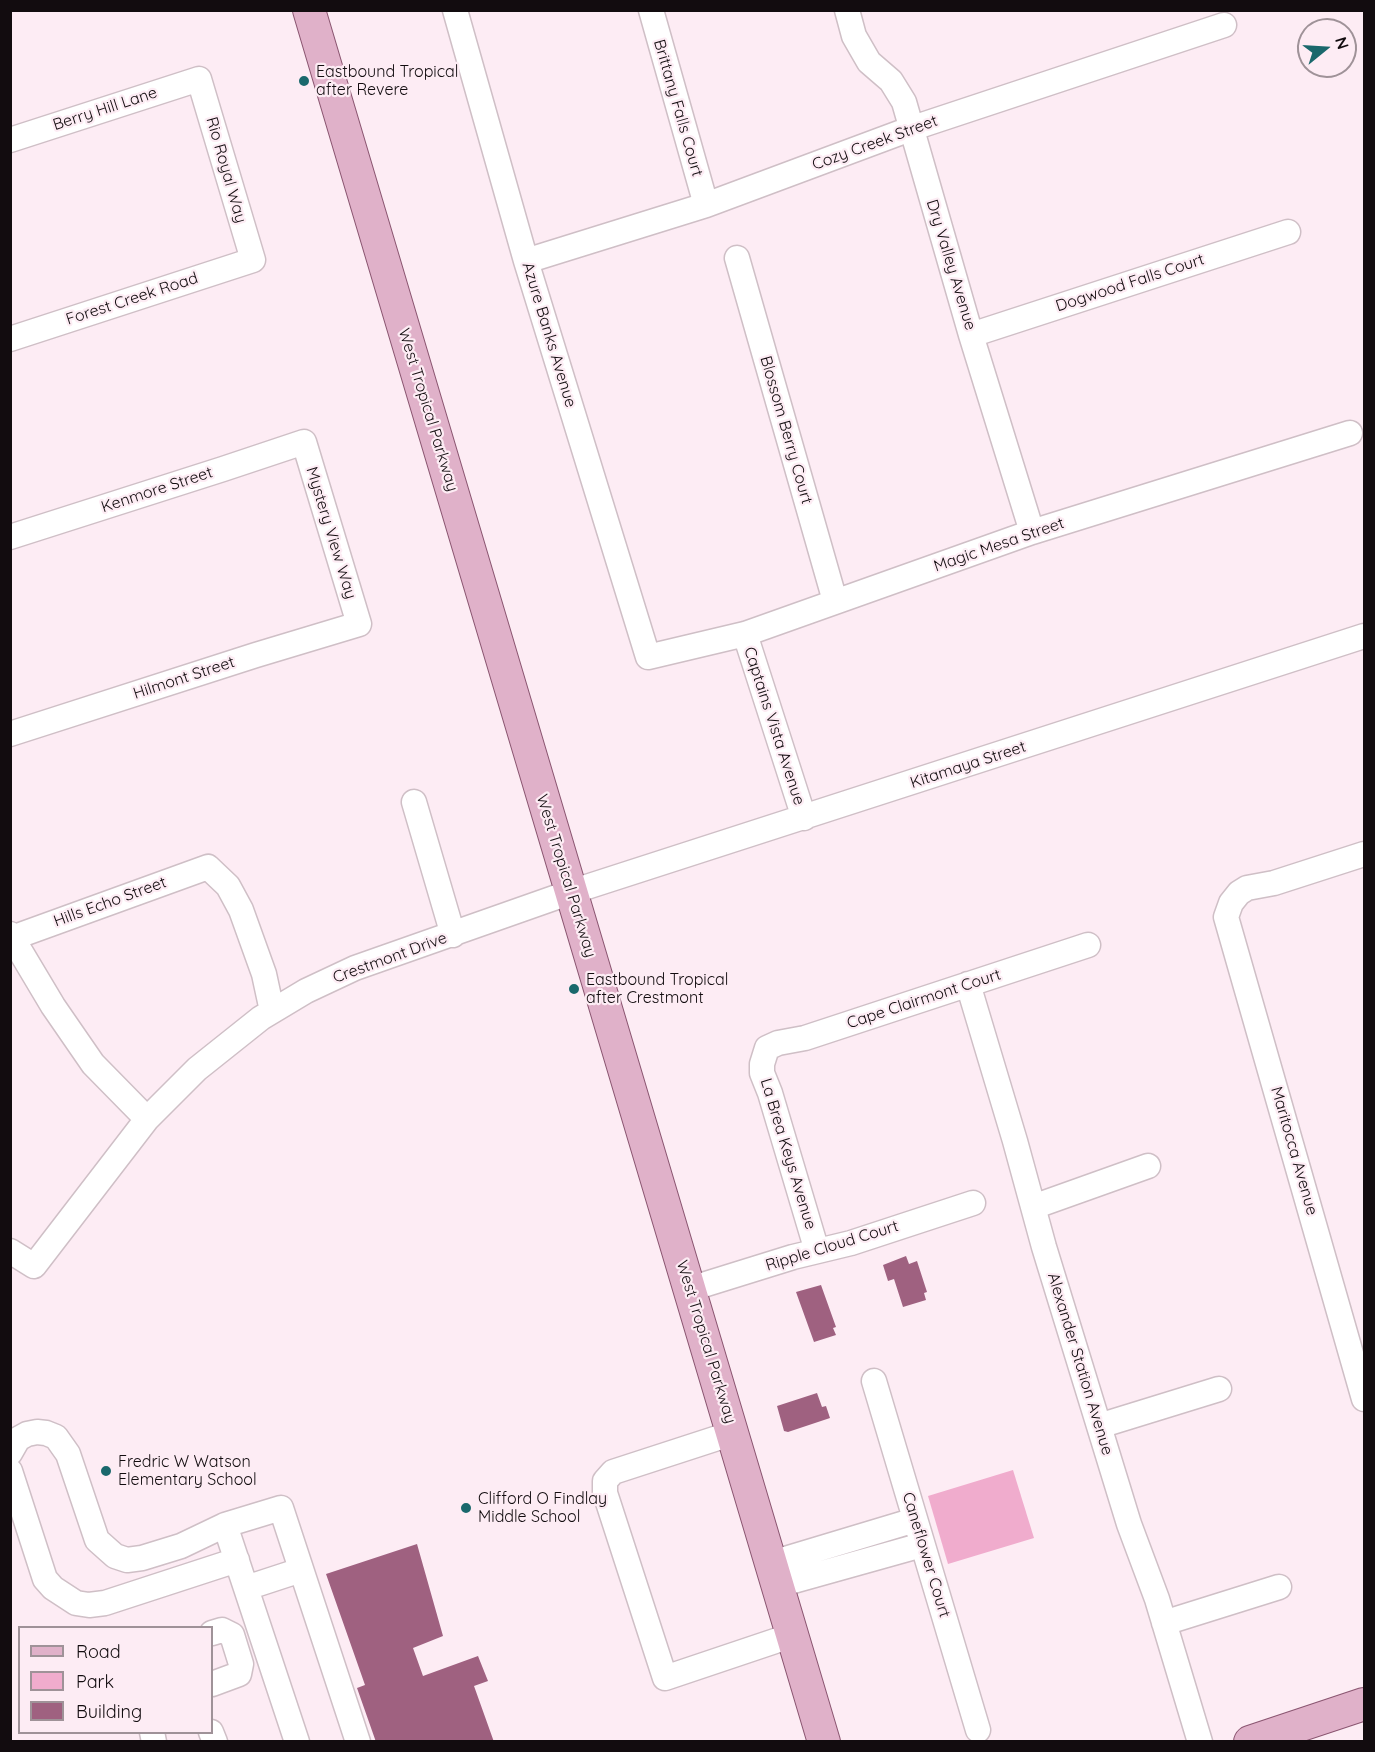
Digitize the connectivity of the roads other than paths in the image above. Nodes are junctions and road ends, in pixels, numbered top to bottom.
1 (309, 10) edge
2 (455, 10) edge
3 (651, 10) edge
4 (847, 10) edge
5 (1224, 25) dead end
6 (199, 79) joint
7 (910, 129) junction
8 (10, 140) edge
9 (706, 205) junction
10 (1288, 232) dead end
11 (737, 258) dead end
12 (253, 260) joint
13 (526, 261) junction
14 (971, 335) junction
15 (10, 339) edge
16 (1350, 433) dead end
17 (304, 441) joint
18 (1032, 532) junction
19 (10, 537) edge
20 (835, 601) junction
21 (359, 624) joint
22 (745, 634) junction
23 (1363, 641) edge
24 (648, 657) joint
25 (10, 734) edge
26 (414, 802) dead end
27 (804, 818) junction
28 (1365, 854) edge
29 (571, 892) junction
30 (11, 935) edge
31 (453, 935) junction
32 (1088, 945) dead end
33 (968, 984) junction
34 (272, 1011) junction
35 (765, 1055) joint
36 (147, 1119) junction
37 (1148, 1166) dead end
38 (973, 1203) dead end
39 (1033, 1207) junction
40 (10, 1251) edge
41 (817, 1251) junction
42 (690, 1289) junction
43 (874, 1381) dead end
44 (1219, 1389) dead end
45 (1365, 1399) edge
46 (1099, 1426) junction
47 (733, 1433) junction
48 (10, 1453) edge
49 (10, 1471) edge
50 (915, 1520) junction
51 (225, 1525) junction
52 (922, 1545) junction
53 (237, 1560) junction
54 (301, 1570) junction
55 (775, 1574) junction
56 (1278, 1587) dead end
57 (246, 1588) junction
58 (1164, 1623) junction
59 (213, 1633) edge
60 (793, 1635) junction
61 (213, 1684) edge
62 (1365, 1704) edge
63 (978, 1730) dead end
64 (297, 1742) edge
65 (358, 1742) edge
66 (824, 1742) edge
67 (1200, 1742) edge
68 (1250, 1742) edge

1 - 29 main road, West Tropical Parkway
2 - 13 street, Azure Banks Avenue
3 - 9 street, Brittany Falls Court
4 - 7 street, Dry Valley Avenue
5 - 7 street, Cozy Creek Street
6 - 8 street, Berry Hill Lane
6 - 12 street, Rio Royal Way
7 - 9 street, Cozy Creek Street
7 - 14 street, Dry Valley Avenue
9 - 13 street, Cozy Creek Street
10 - 14 street, Dogwood Falls Court
11 - 20 street, Blossom Berry Court
12 - 15 street, Forest Creek Road
13 - 24 street, Azure Banks Avenue
14 - 18 street, Dry Valley Avenue
16 - 18 street, Magic Mesa Street
17 - 19 street, Kenmore Street
17 - 21 street, Mystery View Way
18 - 20 street, Magic Mesa Street
20 - 22 street, Magic Mesa Street
21 - 25 street, Hilmont Street
22 - 24 street, Magic Mesa Street
22 - 27 street, Captains Vista Avenue
23 - 27 street, Kitamaya Street
26 - 31 street
27 - 29 street, Kitamaya Street
28 - 45 street, Maritocca Avenue
29 - 31 street, Crestmont Drive
29 - 42 main road, West Tropical Parkway
30 - 34 street, Hills Echo Street
30 - 36 street
31 - 34 street, Crestmont Drive
32 - 33 street, Cape Clairmont Court
33 - 35 street, Cape Clairmont Court
33 - 39 street, Alexander Station Avenue
34 - 36 street, Crestmont Drive
35 - 41 street, La Brea Keys Avenue
36 - 40 street, Crestmont Drive
37 - 39 street
38 - 41 street, Ripple Cloud Court
39 - 46 street, Alexander Station Avenue
41 - 42 street, Ripple Cloud Court
42 - 47 main road, West Tropical Parkway
43 - 50 street, Caneflower Court
44 - 46 street
46 - 58 street, Alexander Station Avenue
47 - 55 main road, West Tropical Parkway
47 - 60 street
48 - 51 street
49 - 53 street
50 - 52 street, Caneflower Court
50 - 55 street
51 - 53 street
51 - 54 street
52 - 55 street
52 - 63 street, Caneflower Court
53 - 57 street
54 - 57 street
54 - 65 street
55 - 60 main road, West Tropical Parkway
56 - 58 street
57 - 64 street
58 - 67 street, Alexander Station Avenue
59 - 61 street
60 - 66 main road, West Tropical Parkway
62 - 68 main road

